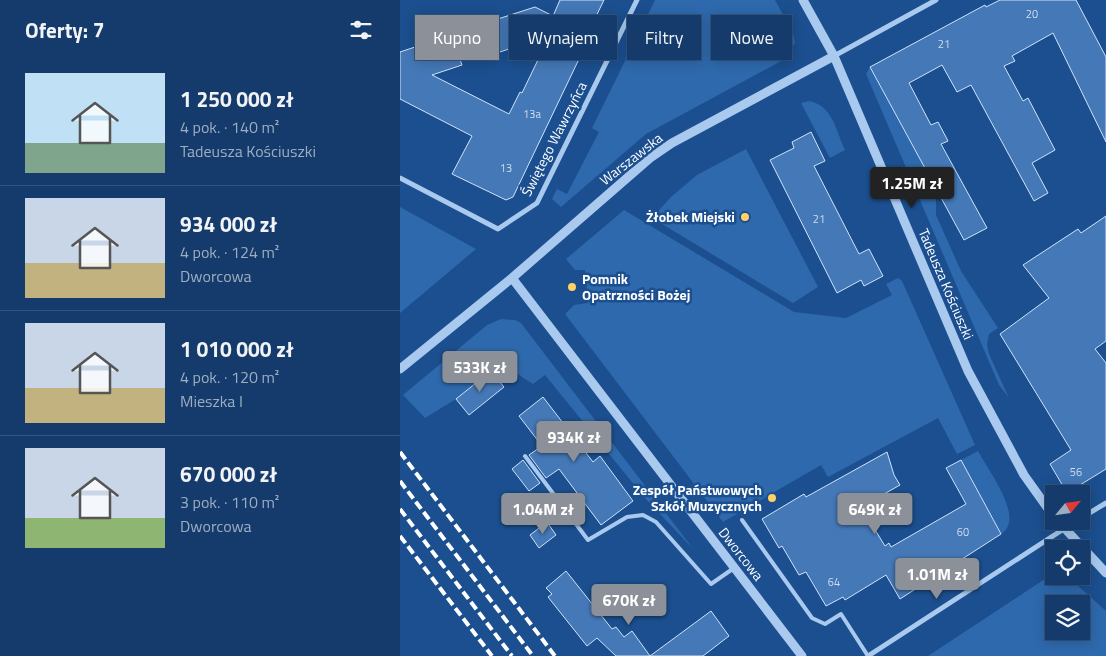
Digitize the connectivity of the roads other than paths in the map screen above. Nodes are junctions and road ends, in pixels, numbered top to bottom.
1 (637, 0) edge
2 (803, 0) edge
3 (936, 0) edge
4 (834, 56) junction
5 (400, 178) edge
6 (512, 278) junction
7 (400, 369) edge
8 (525, 456) dead end
9 (1106, 503) edge
10 (1045, 504) edge
11 (1090, 513) edge
12 (742, 520) dead end
13 (1053, 530) edge
14 (1065, 530) edge
15 (734, 568) junction
16 (1106, 573) edge
17 (802, 656) edge
18 (868, 656) edge

1 - 5 street, Świętego Wawrzyńca
2 - 4 street, Tadeusza Kościuszki
3 - 4 street, Warszawska
4 - 6 street, Warszawska
4 - 10 street, Tadeusza Kościuszki
6 - 7 street, Warszawska
6 - 15 street, Dworcowa
8 - 15 lane
9 - 11 street
12 - 18 lane
13 - 18 street
14 - 16 street
15 - 17 street, Dworcowa

